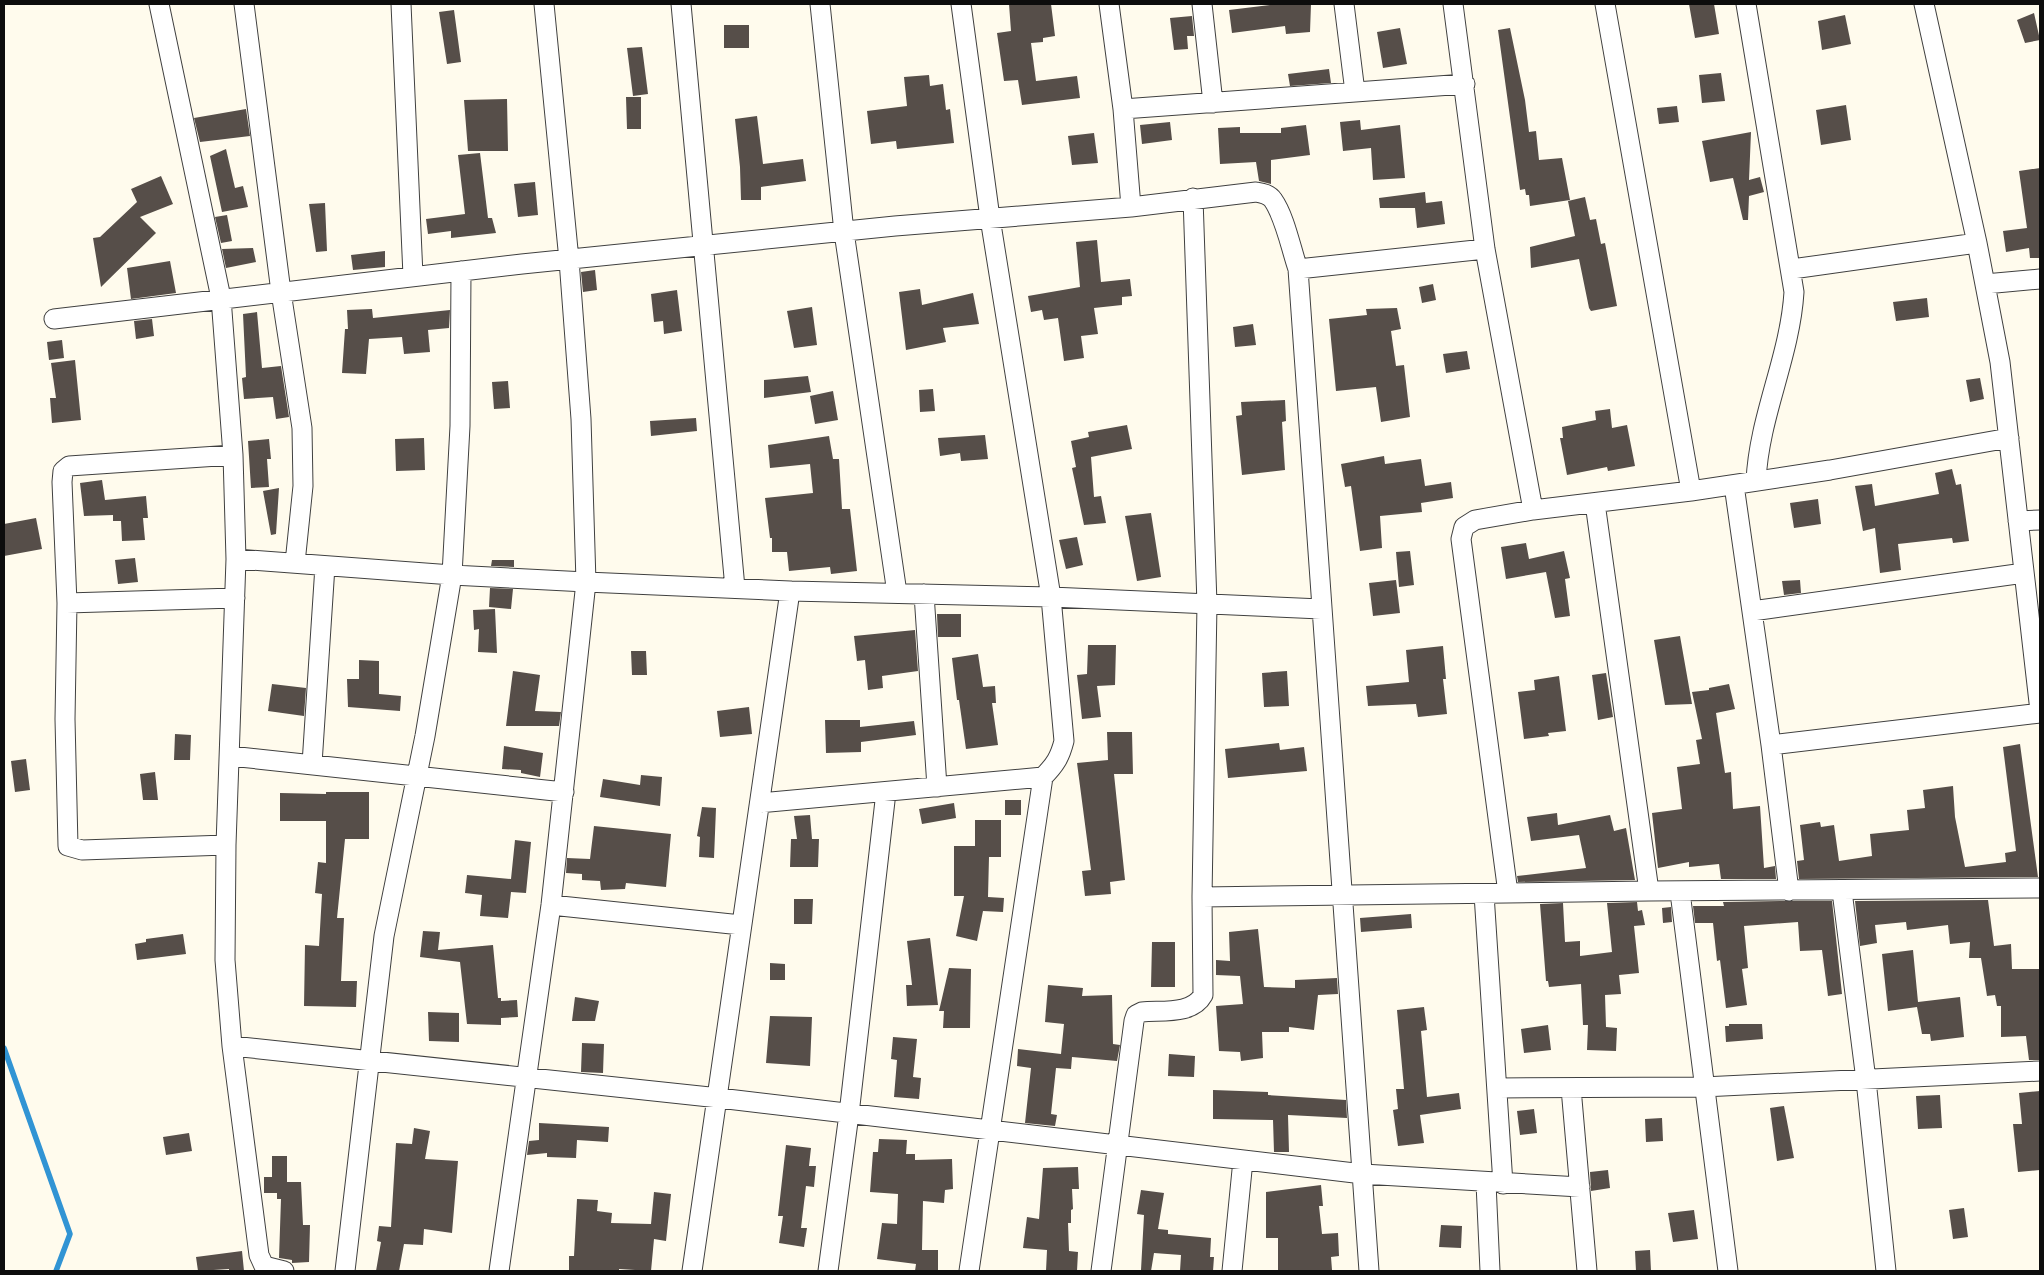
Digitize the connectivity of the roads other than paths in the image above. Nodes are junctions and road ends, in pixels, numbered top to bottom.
1 (159, 4) edge
2 (244, 4) edge
3 (401, 4) edge
4 (544, 4) edge
5 (681, 4) edge
6 (820, 4) edge
7 (961, 4) edge
8 (1109, 4) edge
9 (1202, 4) edge
10 (1344, 4) edge
11 (1453, 4) edge
12 (1605, 4) edge
13 (1746, 4) edge
14 (1924, 4) edge
15 (1465, 84) junction
16 (1355, 92) junction
17 (1213, 103) junction
18 (1123, 109) junction
19 (1193, 198) junction
20 (1131, 207) junction
21 (990, 218) junction
22 (844, 232) junction
23 (1977, 242) junction
24 (704, 247) junction
25 (1485, 249) junction
26 (569, 260) junction
27 (1298, 269) junction
28 (1792, 269) junction
29 (461, 271) junction
30 (414, 276) junction
31 (2040, 279) edge
32 (1985, 284) junction
33 (281, 292) junction
34 (221, 298) junction
35 (54, 319) dead end
36 (2009, 438) junction
37 (233, 455) junction
38 (1756, 481) junction
39 (1734, 484) junction
40 (1691, 491) junction
41 (1595, 503) junction
42 (1533, 510) junction
43 (2040, 520) edge
44 (2018, 521) junction
45 (236, 559) junction
46 (295, 563) junction
47 (325, 566) junction
48 (2024, 573) junction
49 (452, 575) junction
50 (586, 582) junction
51 (735, 588) junction
52 (790, 591) junction
53 (897, 593) junction
54 (924, 594) junction
55 (1051, 597) junction
56 (235, 598) junction
57 (67, 603) junction
58 (1207, 604) junction
59 (1321, 609) junction
60 (1752, 612) junction
61 (2040, 712) edge
62 (1771, 745) junction
63 (230, 756) junction
64 (312, 764) junction
65 (416, 777) junction
66 (1043, 777) junction
67 (937, 787) junction
68 (564, 792) junction
69 (886, 792) junction
70 (760, 803) junction
71 (226, 845) junction
72 (2040, 888) edge
73 (1649, 891) junction
74 (1789, 891) junction
75 (1842, 891) junction
76 (1680, 892) junction
77 (1508, 893) junction
78 (1484, 894) junction
79 (1342, 895) junction
80 (1202, 898) junction
81 (551, 905) junction
82 (741, 925) junction
83 (232, 1046) junction
84 (368, 1061) junction
85 (2040, 1070) edge
86 (527, 1078) junction
87 (1866, 1080) junction
88 (1704, 1087) junction
89 (1498, 1088) junction
90 (1571, 1088) junction
91 (719, 1098) junction
92 (849, 1114) junction
93 (990, 1130) junction
94 (1118, 1146) junction
95 (1243, 1160) junction
96 (1363, 1174) junction
97 (1494, 1184) junction
98 (1580, 1187) junction
99 (284, 1271) edge
100 (345, 1271) edge
101 (499, 1271) edge
102 (692, 1271) edge
103 (828, 1271) edge
104 (969, 1271) edge
105 (1101, 1271) edge
106 (1232, 1271) edge
107 (1369, 1271) edge
108 (1490, 1271) edge
109 (1587, 1271) edge
110 (1728, 1271) edge
111 (1886, 1271) edge

1 - 34 street
2 - 33 street
3 - 30 street
4 - 26 street
5 - 24 street
6 - 22 street
7 - 21 street
8 - 18 street
9 - 17 street
10 - 16 street
11 - 15 street
12 - 40 street
13 - 28 street
14 - 23 street
15 - 16 street
15 - 25 street
16 - 17 street
17 - 18 street
18 - 20 street
19 - 20 street
19 - 27 street
19 - 58 street
20 - 21 street
21 - 22 street
21 - 55 street
22 - 24 street
22 - 53 street
23 - 28 street
23 - 32 street
24 - 26 street
24 - 51 street
25 - 27 street
25 - 42 street
26 - 29 street
26 - 50 street
27 - 59 street
28 - 38 street
29 - 30 street
29 - 49 street
30 - 33 street
31 - 32 street
32 - 36 street
33 - 34 street
33 - 46 street
34 - 35 street
34 - 37 street
36 - 38 street
36 - 44 street
37 - 45 street
37 - 57 street
38 - 39 street
39 - 40 street
39 - 60 street
40 - 41 street
41 - 42 street
41 - 73 street
42 - 77 street
43 - 44 street
44 - 48 street
45 - 46 street
45 - 56 street
46 - 47 street
47 - 49 street
47 - 64 street
48 - 60 street
48 - 61 street
49 - 50 street
49 - 65 street
50 - 51 street
50 - 68 street
51 - 52 street
52 - 53 street
52 - 70 street
53 - 54 street
54 - 55 street
54 - 67 street
55 - 58 street
55 - 66 street
56 - 57 street
56 - 63 street
57 - 71 street
58 - 59 street
58 - 80 street
59 - 79 street
60 - 62 street
61 - 62 street
62 - 74 street
63 - 64 street
63 - 71 street
64 - 65 street
65 - 68 street
65 - 84 street
66 - 67 street
66 - 93 street
67 - 69 street
68 - 81 street
69 - 70 street
69 - 92 street
70 - 82 street
71 - 83 street
72 - 75 street
73 - 76 street
73 - 77 street
74 - 75 street
74 - 76 street
75 - 87 street
76 - 88 street
77 - 78 street
78 - 79 street
78 - 89 street
79 - 80 street
79 - 96 street
80 - 94 street
81 - 82 street
81 - 86 street
82 - 91 street
83 - 84 street
83 - 99 street
84 - 86 street
84 - 100 street
85 - 87 street
86 - 91 street
86 - 101 street
87 - 88 street
87 - 111 street
88 - 90 street
88 - 110 street
89 - 90 street
89 - 97 street
90 - 98 street
91 - 92 street
91 - 102 street
92 - 93 street
92 - 103 street
93 - 94 street
93 - 104 street
94 - 95 street
94 - 105 street
95 - 96 street
95 - 106 street
96 - 97 street
96 - 107 street
97 - 98 street
97 - 108 street
98 - 109 street

